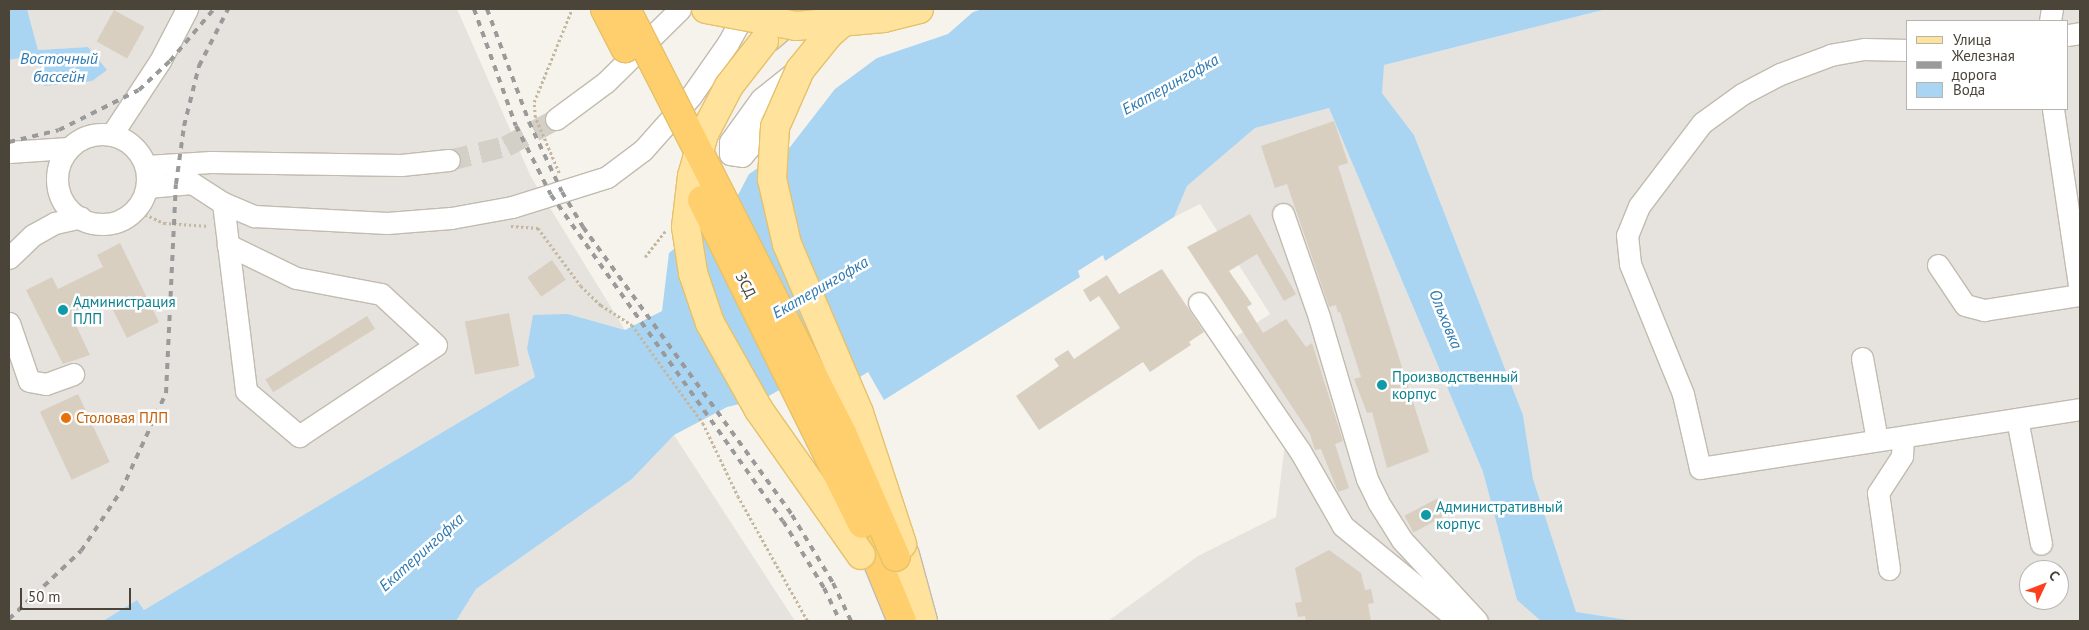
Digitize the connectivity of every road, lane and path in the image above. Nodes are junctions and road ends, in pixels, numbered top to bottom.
1 (187, 9) edge
2 (605, 9) edge
3 (626, 9) edge
4 (680, 9) edge
5 (706, 9) edge
6 (747, 9) edge
7 (802, 9) edge
8 (858, 9) edge
9 (873, 9) edge
10 (919, 9) edge
11 (825, 46) junction
12 (1906, 50) edge
13 (2053, 110) edge
14 (556, 118) tunnel mouth
15 (112, 134) junction
16 (43, 148) junction
17 (68, 148) junction
18 (9, 152) edge
19 (449, 160) tunnel mouth
20 (57, 169) junction
21 (147, 176) junction
22 (61, 196) junction
23 (223, 203) junction
24 (136, 210) junction
25 (1283, 214) dead end
26 (80, 217) junction
27 (2075, 222) edge
28 (55, 223) junction
29 (506, 226) dead end
30 (228, 236) junction
31 (9, 258) edge
32 (1938, 265) dead end
33 (2080, 291) edge
34 (2080, 295) edge
35 (1199, 303) dead end
36 (9, 323) edge
37 (1862, 358) dead end
38 (73, 374) dead end
39 (2080, 409) edge
40 (2017, 419) junction
41 (1903, 437) junction
42 (1877, 440) junction
43 (2041, 544) dead end
44 (1889, 569) dead end
45 (808, 621) edge
46 (891, 621) edge
47 (902, 621) edge
48 (921, 621) edge
49 (1459, 621) edge
50 (1477, 621) edge

1 - 15 lane
2 - 47 highway, ЗСД, bridge
3 - 48 highway, ЗСД, bridge
4 - 14 lane
5 - 10 main road, bridge
6 - 23 lane
7 - 46 main road, bridge
8 - 48 main road, bridge
9 - 11 lane
11 - 11 lane
12 - 42 lane
13 - 27 lane
15 - 17 lane
15 - 21 lane
16 - 17 lane
16 - 18 lane
16 - 20 lane
17 - 20 lane
19 - 21 lane
20 - 22 lane
21 - 23 lane
21 - 24 lane
22 - 26 lane
22 - 28 lane
23 - 30 lane
24 - 26 lane
24 - 30 path
25 - 50 lane
26 - 28 lane
27 - 33 lane
28 - 31 lane
29 - 45 path
30 - 30 lane
32 - 34 lane
35 - 49 lane
36 - 38 lane
37 - 42 lane
39 - 40 lane
40 - 41 lane
40 - 43 lane
41 - 42 lane
41 - 44 lane

